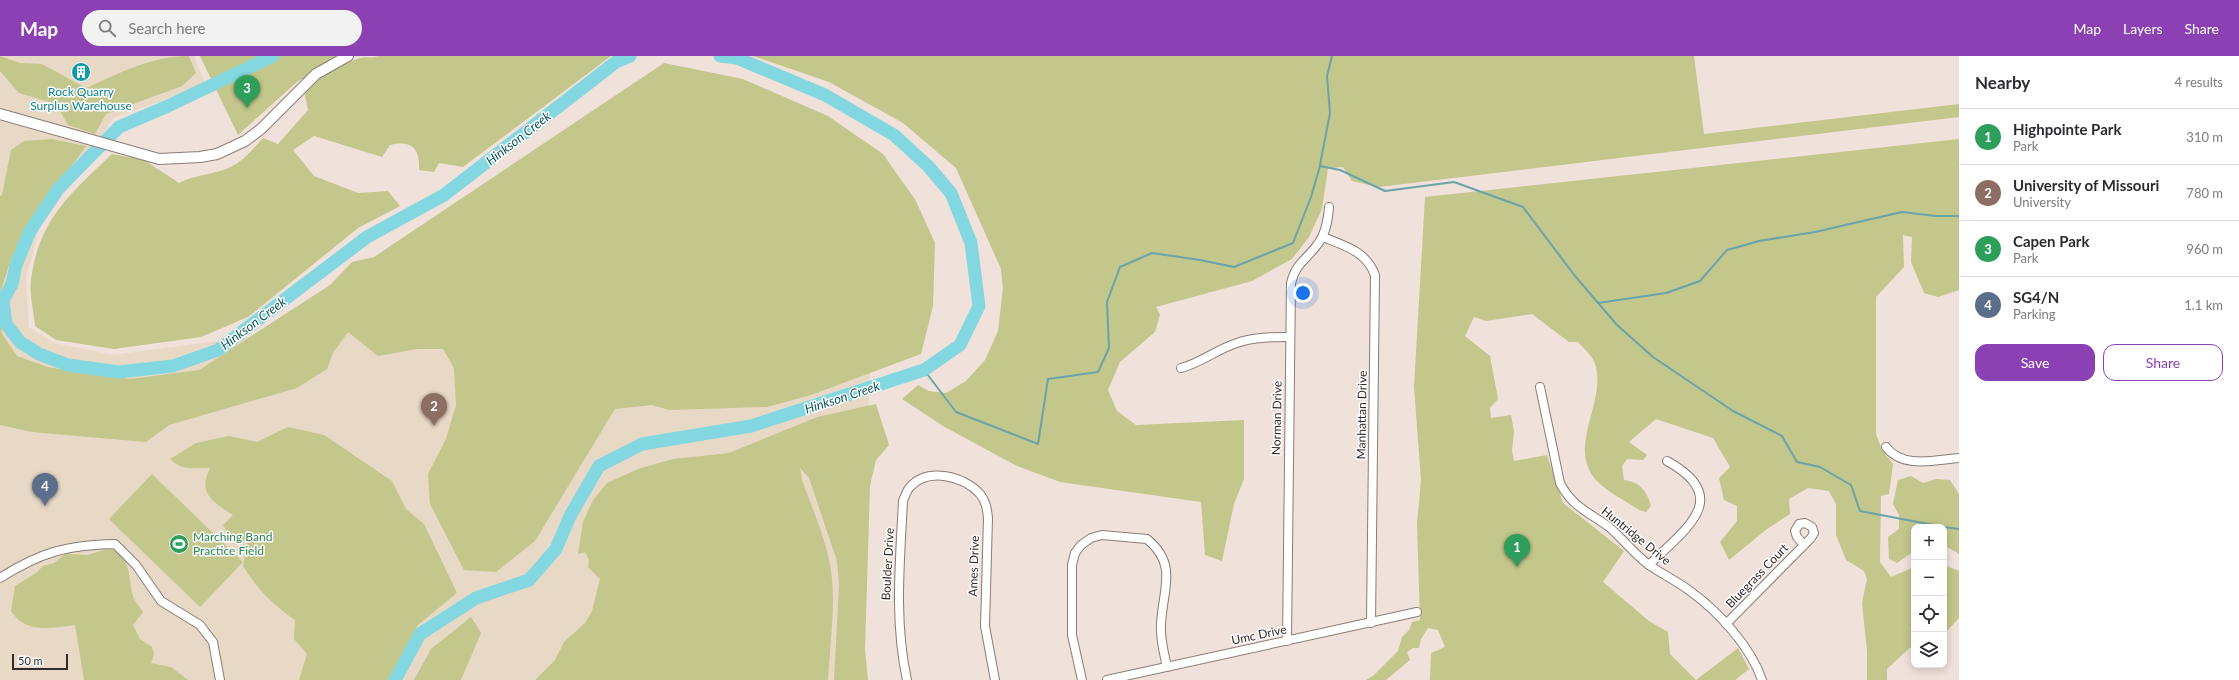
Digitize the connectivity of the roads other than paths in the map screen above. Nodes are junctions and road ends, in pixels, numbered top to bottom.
1 (348, 56) edge
2 (0, 114) edge
3 (1329, 207) dead end
4 (1323, 237) junction
5 (1290, 337) junction
6 (1181, 368) dead end
7 (1540, 387) dead end
8 (1886, 447) dead end
9 (1959, 458) edge
10 (1667, 461) dead end
11 (944, 475) joint
12 (1804, 545) dead end
13 (1649, 565) junction
14 (0, 578) edge
15 (1417, 612) dead end
16 (1372, 623) junction
17 (1726, 624) junction
18 (1287, 641) junction
19 (1167, 667) junction
20 (220, 680) edge
21 (907, 680) edge
22 (994, 680) edge
23 (1082, 680) edge
24 (1107, 680) edge
25 (1762, 680) edge

1 - 2 street
3 - 4 street, Norman Drive
4 - 5 street, Norman Drive
4 - 16 street, Manhattan Drive
5 - 6 street
5 - 18 street, Norman Drive
7 - 13 street, Huntridge Drive
8 - 9 street
10 - 13 street
11 - 21 street, Boulder Drive
11 - 22 street, Ames Drive
12 - 17 street, Bluegrass Court
13 - 17 street, Huntridge Drive
14 - 20 street
15 - 16 street, Umc Drive
16 - 18 street, Umc Drive
17 - 25 street, Huntridge Drive
18 - 19 street, Umc Drive
19 - 23 street
19 - 24 street, Umc Drive

